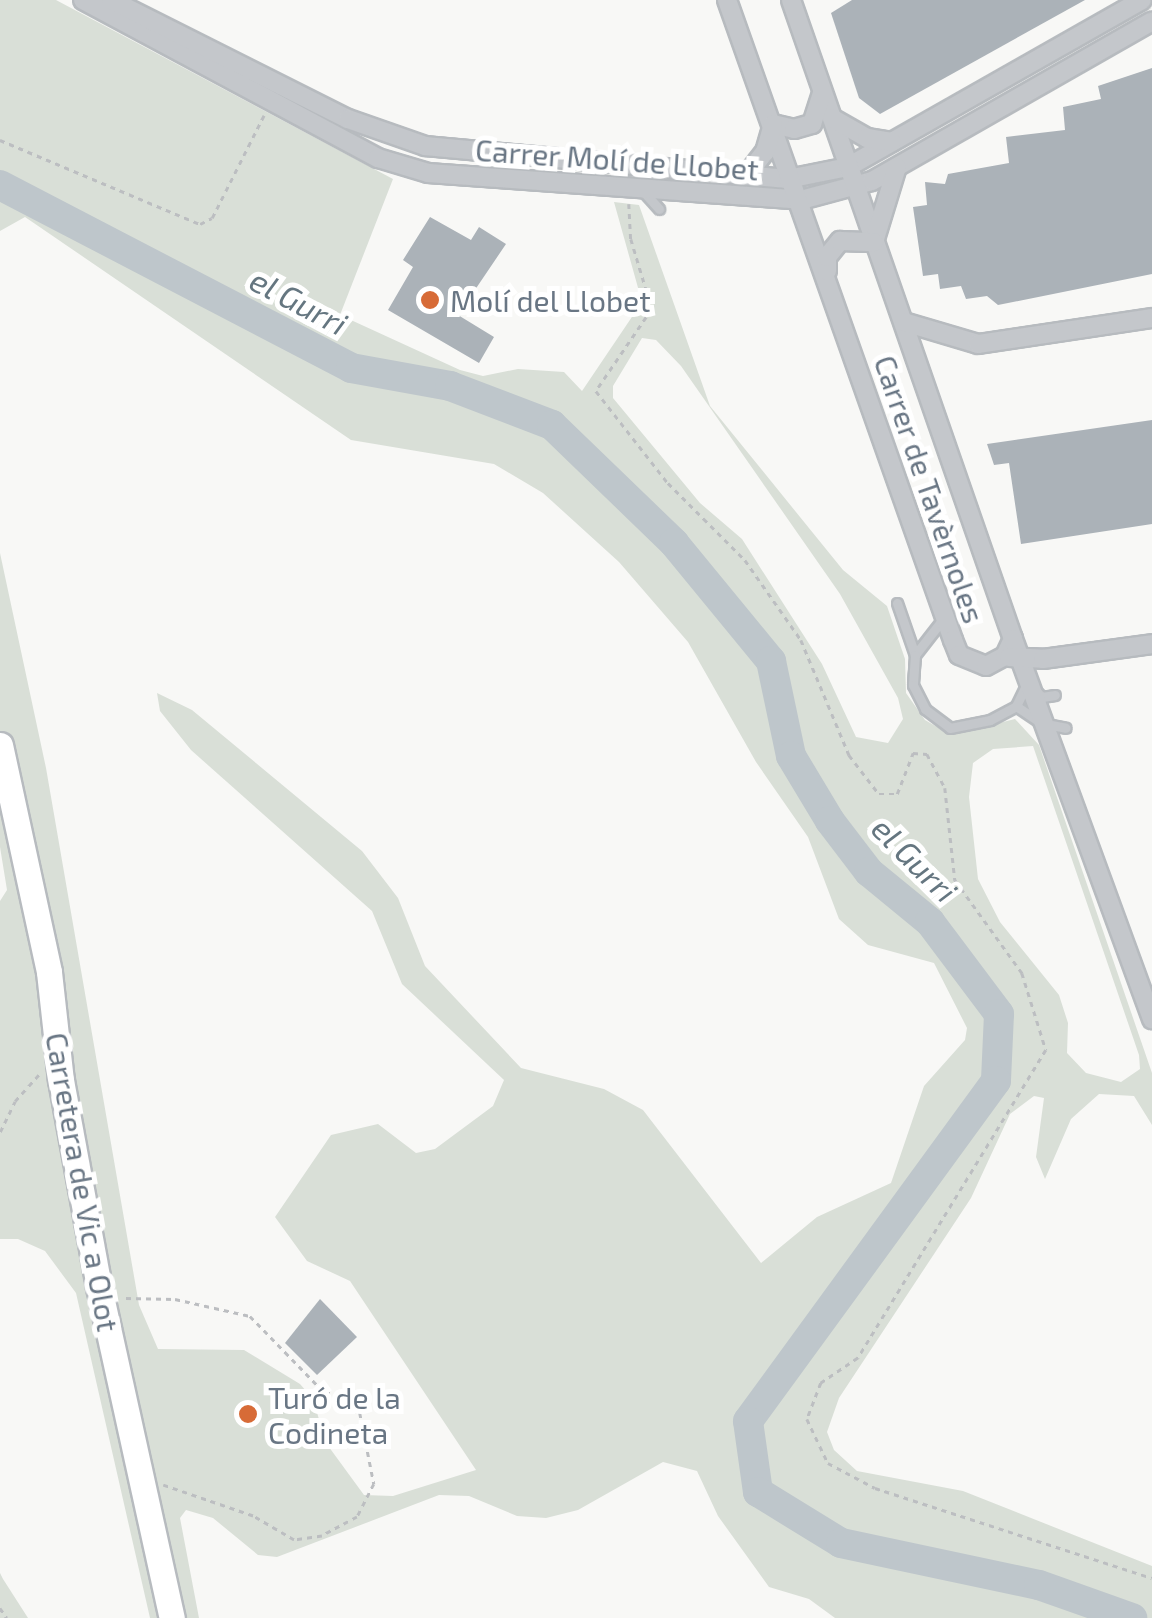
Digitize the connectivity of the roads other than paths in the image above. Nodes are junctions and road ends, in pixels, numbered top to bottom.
1 (83, 0) edge
2 (111, 0) edge
3 (727, 0) edge
4 (791, 0) edge
5 (1142, 0) edge
6 (131, 9) edge
7 (1150, 23) edge
8 (822, 89) junction
9 (832, 118) junction
10 (773, 124) junction
11 (892, 142) junction
12 (898, 166) junction
13 (746, 176) junction
14 (851, 176) junction
15 (793, 178) junction
16 (635, 195) junction
17 (801, 200) junction
18 (659, 209) dead end
19 (874, 242) junction
20 (827, 275) junction
21 (1152, 318) edge
22 (904, 322) junction
23 (897, 603) dead end
24 (944, 616) junction
25 (1152, 644) edge
26 (1012, 651) junction
27 (915, 656) junction
28 (1027, 683) junction
29 (1055, 694) dead end
30 (1016, 706) junction
31 (1042, 723) junction
32 (1066, 728) dead end
33 (0, 745) edge
34 (1152, 1019) edge
35 (172, 1618) edge

1 - 16 street, Carrer Molí de Llobet
2 - 6 street, Carrer Molí de Llobet
3 - 10 street, Carrer de Tavèrnoles
4 - 8 street, Carrer de Tavèrnoles
5 - 11 street, Carrer Molí de Llobet
6 - 13 street, Carrer Molí de Llobet
7 - 12 street, Carrer Molí de Llobet
8 - 9 street, Carrer de Tavèrnoles
8 - 10 street
9 - 11 street
9 - 14 street, Carrer de Tavèrnoles
10 - 13 street
10 - 15 street, Carrer de Tavèrnoles
11 - 14 street, Carrer Molí de Llobet
12 - 14 street, Carrer Molí de Llobet
12 - 19 street
13 - 15 street, Carrer Molí de Llobet
14 - 15 street, Carrer Molí de Llobet
14 - 17 street, Carrer Molí de Llobet
14 - 19 street, Carrer de Tavèrnoles
15 - 17 street, Carrer de Tavèrnoles
16 - 17 street, Carrer Molí de Llobet
16 - 18 lane
17 - 20 street, Carrer de Tavèrnoles
19 - 20 street
19 - 22 street, Carrer de Tavèrnoles
20 - 24 street, Carrer de Tavèrnoles
21 - 22 street
22 - 26 street, Carrer de Tavèrnoles
23 - 27 lane
24 - 26 street, Carrer de Tavèrnoles
24 - 27 lane
25 - 26 street
26 - 28 street, Carrer de Tavèrnoles
27 - 30 lane
28 - 29 lane
28 - 30 lane
28 - 31 street, Carrer de Tavèrnoles
30 - 31 lane
31 - 32 lane
31 - 34 street, Carrer de Tavèrnoles
33 - 35 street, Carretera de Vic a Olot

